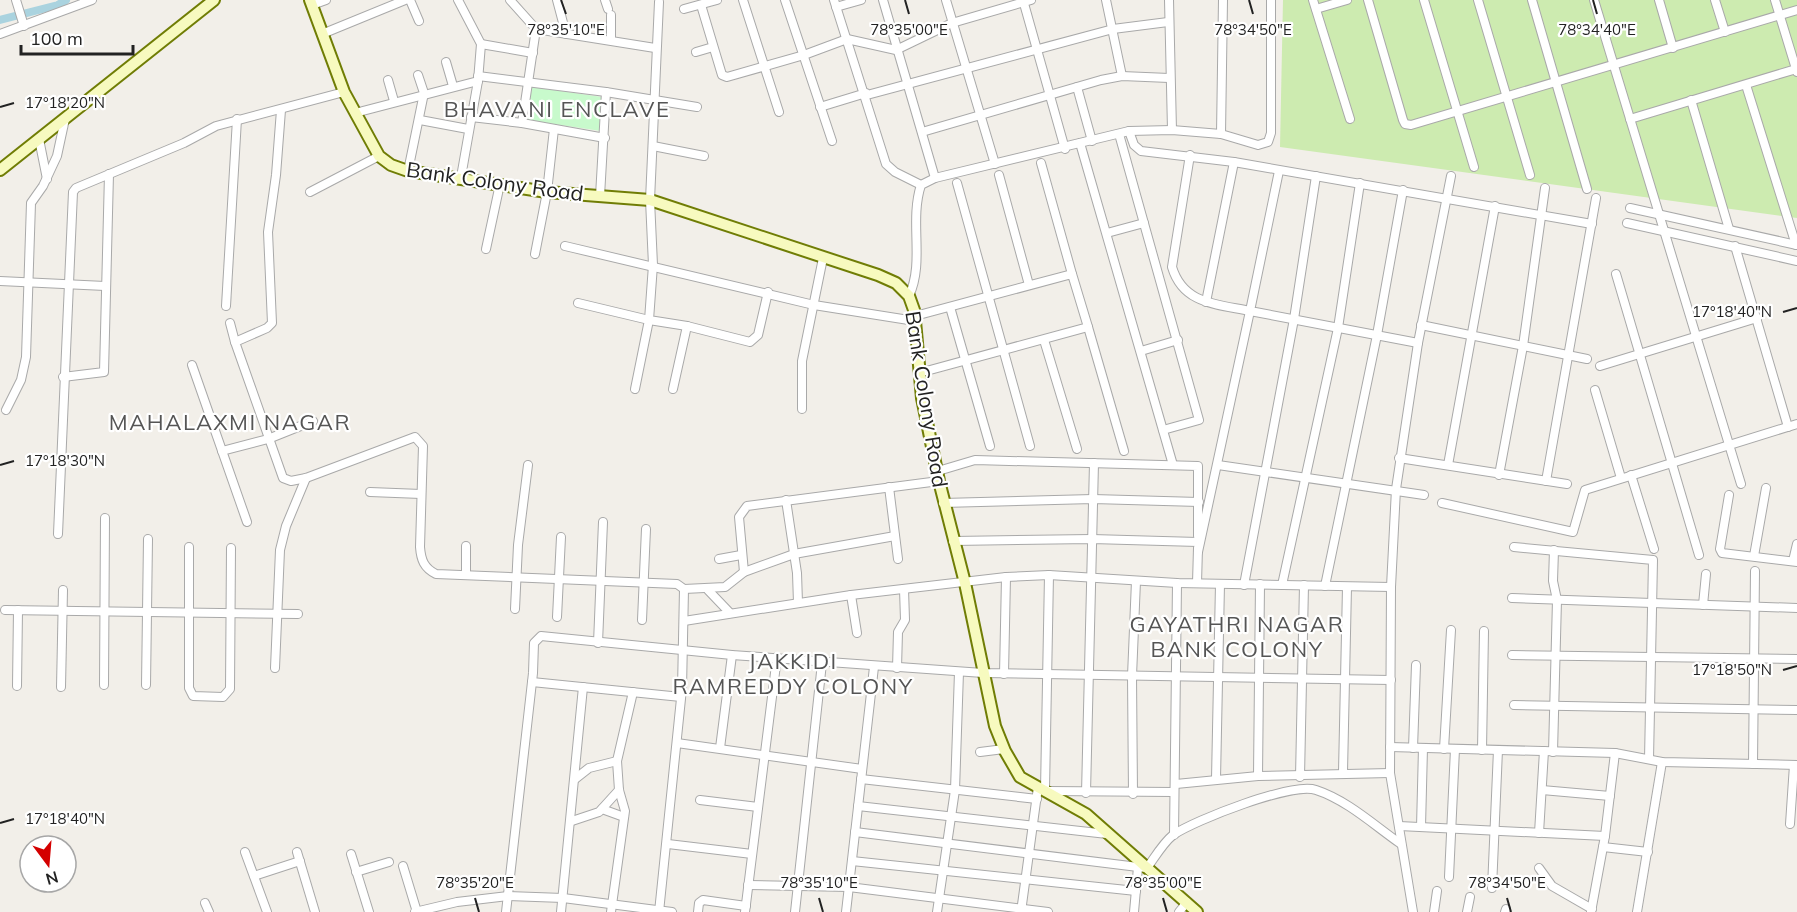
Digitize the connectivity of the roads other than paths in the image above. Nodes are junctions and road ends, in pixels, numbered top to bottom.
1 (16, 0) edge
2 (214, 0) edge
3 (326, 0) edge
4 (405, 0) edge
5 (410, 0) edge
6 (458, 0) edge
7 (510, 0) edge
8 (556, 0) edge
9 (605, 0) edge
10 (717, 0) edge
11 (743, 0) edge
12 (785, 0) edge
13 (861, 0) edge
14 (883, 0) edge
15 (945, 0) edge
16 (1106, 0) edge
17 (1169, 0) edge
18 (1223, 0) edge
19 (1271, 0) edge
20 (1313, 0) edge
21 (1347, 0) edge
22 (1368, 0) edge
23 (1424, 0) edge
24 (1478, 0) edge
25 (1532, 0) edge
26 (1594, 0) edge
27 (1659, 0) edge
28 (1715, 0) edge
29 (1775, 0) edge
30 (89, 1) edge
31 (1026, 1) edge
32 (658, 2) dead end
33 (311, 3) edge
34 (835, 4) edge
35 (701, 5) junction
36 (684, 9) dead end
37 (1316, 9) junction
38 (1797, 10) edge
39 (1780, 15) junction
40 (419, 21) dead end
41 (1168, 22) junction
42 (952, 23) junction
43 (24, 26) junction
44 (1113, 28) junction
45 (536, 29) junction
46 (1725, 32) junction
47 (0, 34) edge
48 (322, 34) junction
49 (567, 34) junction
50 (847, 39) junction
51 (611, 40) junction
52 (481, 44) junction
53 (713, 46) junction
54 (655, 48) junction
55 (1673, 48) junction
56 (1036, 49) junction
57 (896, 50) junction
58 (696, 52) dead end
59 (533, 53) junction
60 (804, 55) junction
61 (447, 62) dead end
62 (1614, 65) junction
63 (764, 66) junction
64 (966, 68) junction
65 (1796, 71) edge
66 (418, 75) dead end
67 (1122, 76) junction
68 (1169, 78) junction
69 (478, 79) junction
70 (388, 80) dead end
71 (528, 81) junction
72 (1557, 82) junction
73 (907, 84) junction
74 (1746, 85) junction
75 (453, 86) junction
76 (1077, 87) junction
77 (344, 92) junction
78 (606, 92) junction
79 (424, 93) junction
80 (866, 94) junction
81 (1049, 94) junction
82 (1507, 97) junction
83 (653, 99) junction
84 (1691, 100) junction
85 (394, 101) junction
86 (697, 107) dead end
87 (820, 107) junction
88 (281, 110) junction
89 (779, 112) dead end
90 (1458, 112) junction
91 (355, 113) junction
92 (980, 115) junction
93 (471, 117) junction
94 (65, 119) junction
95 (237, 119) junction
96 (1350, 119) dead end
97 (1630, 119) junction
98 (420, 120) junction
99 (522, 123) junction
100 (468, 129) junction
101 (554, 129) junction
102 (1172, 130) junction
103 (1129, 131) junction
104 (922, 132) junction
105 (1119, 134) junction
106 (1221, 134) junction
107 (605, 138) junction
108 (39, 139) junction
109 (832, 141) dead end
110 (1092, 141) junction
111 (1080, 143) junction
112 (653, 146) junction
113 (1065, 149) junction
114 (1190, 155) junction
115 (379, 156) junction
116 (704, 156) dead end
117 (1234, 162) junction
118 (1041, 163) dead end
119 (995, 164) junction
120 (1474, 167) dead end
121 (0, 171) edge
122 (408, 171) junction
123 (1279, 171) junction
124 (108, 174) junction
125 (999, 175) dead end
126 (1530, 175) dead end
127 (1316, 176) junction
128 (1451, 176) dead end
129 (461, 177) junction
130 (935, 178) junction
131 (47, 179) junction
132 (957, 183) dead end
133 (1360, 183) junction
134 (500, 184) junction
135 (921, 185) junction
136 (1545, 188) dead end
137 (1587, 189) dead end
138 (1403, 190) junction
139 (310, 192) dead end
140 (548, 192) junction
141 (600, 196) junction
142 (1446, 198) junction
143 (1596, 198) dead end
144 (650, 200) junction
145 (1495, 206) junction
146 (1630, 208) dead end
147 (1541, 215) junction
148 (1658, 215) junction
149 (1144, 222) junction
150 (1628, 223) dead end
151 (1592, 224) junction
152 (1729, 229) junction
153 (1664, 231) junction
154 (1107, 233) junction
155 (1797, 245) edge
156 (565, 246) dead end
157 (1735, 246) junction
158 (486, 249) dead end
159 (535, 254) dead end
160 (823, 258) junction
161 (1797, 261) edge
162 (653, 265) junction
163 (1072, 274) junction
164 (1616, 274) dead end
165 (0, 281) edge
166 (29, 282) junction
167 (69, 285) junction
168 (1029, 285) junction
169 (105, 286) junction
170 (768, 292) junction
171 (909, 296) junction
172 (990, 296) junction
173 (1206, 302) junction
174 (578, 303) dead end
175 (814, 305) junction
176 (226, 306) dead end
177 (950, 307) junction
178 (1250, 311) junction
179 (915, 318) junction
180 (1757, 318) junction
181 (1294, 319) junction
182 (649, 320) junction
183 (230, 323) dead end
184 (1421, 325) junction
185 (687, 326) junction
186 (1088, 327) junction
187 (1338, 328) junction
188 (1377, 335) junction
189 (1470, 335) junction
190 (1696, 339) junction
191 (1044, 340) junction
192 (1178, 340) junction
193 (235, 342) junction
194 (1418, 343) junction
195 (1523, 346) junction
196 (1005, 351) junction
197 (1141, 351) junction
198 (1570, 355) junction
199 (1639, 355) junction
200 (1587, 359) dead end
201 (965, 362) junction
202 (192, 365) dead end
203 (1600, 366) dead end
204 (919, 373) junction
205 (63, 376) junction
206 (635, 389) dead end
207 (673, 389) dead end
208 (1595, 390) dead end
209 (802, 409) dead end
210 (6, 410) dead end
211 (313, 421) dead end
212 (1797, 424) edge
213 (1788, 427) junction
214 (1163, 430) junction
215 (268, 439) junction
216 (1729, 445) junction
217 (990, 446) dead end
218 (1030, 446) dead end
219 (1077, 449) dead end
220 (222, 451) junction
221 (1124, 451) dead end
222 (1399, 458) junction
223 (1094, 463) junction
224 (1671, 463) junction
225 (528, 465) dead end
226 (1173, 465) junction
227 (1218, 465) junction
228 (1448, 465) junction
229 (1267, 471) junction
230 (1499, 475) junction
231 (1631, 475) junction
232 (938, 476) junction
233 (1306, 477) junction
234 (306, 478) junction
235 (1621, 478) junction
236 (1546, 481) junction
237 (1346, 482) junction
238 (1567, 484) dead end
239 (1741, 484) dead end
240 (889, 487) junction
241 (1766, 488) dead end
242 (1396, 489) junction
243 (370, 492) dead end
244 (421, 494) junction
245 (1424, 495) dead end
246 (1730, 495) dead end
247 (1093, 499) junction
248 (786, 500) junction
249 (1199, 502) junction
250 (943, 503) junction
251 (1442, 503) dead end
252 (105, 518) dead end
253 (247, 522) dead end
254 (603, 522) dead end
255 (646, 529) dead end
256 (58, 534) dead end
257 (895, 536) junction
258 (561, 537) dead end
259 (148, 539) dead end
260 (1092, 539) junction
261 (953, 542) junction
262 (1198, 542) junction
263 (1797, 544) edge
264 (466, 546) dead end
265 (189, 547) dead end
266 (1514, 547) dead end
267 (231, 548) dead end
268 (1654, 549) dead end
269 (1554, 550) junction
270 (1198, 552) junction
271 (794, 554) junction
272 (741, 555) junction
273 (1699, 555) dead end
274 (1754, 556) junction
275 (719, 559) dead end
276 (898, 559) dead end
277 (1795, 562) edge
278 (1755, 571) dead end
279 (744, 572) junction
280 (1706, 574) dead end
281 (466, 575) junction
282 (1049, 575) junction
283 (517, 577) junction
284 (1006, 577) junction
285 (1091, 577) junction
286 (558, 580) junction
287 (1136, 581) junction
288 (601, 582) junction
289 (644, 583) junction
290 (965, 583) junction
291 (1177, 583) junction
292 (1197, 583) junction
293 (1220, 584) junction
294 (1260, 584) junction
295 (1244, 585) junction
296 (1282, 585) junction
297 (1304, 585) junction
298 (1325, 586) junction
299 (1347, 587) junction
300 (1391, 587) junction
301 (684, 589) junction
302 (904, 589) junction
303 (63, 590) dead end
304 (708, 590) junction
305 (851, 595) junction
306 (1512, 598) dead end
307 (1557, 600) junction
308 (798, 603) junction
309 (1652, 603) junction
310 (1703, 605) junction
311 (1755, 607) junction
312 (1797, 608) edge
313 (515, 609) dead end
314 (5, 610) dead end
315 (18, 610) junction
316 (104, 611) junction
317 (147, 611) junction
318 (189, 611) junction
319 (62, 612) junction
320 (230, 613) junction
321 (730, 613) junction
322 (276, 614) junction
323 (298, 614) dead end
324 (557, 617) dead end
325 (642, 620) dead end
326 (684, 621) junction
327 (1451, 630) dead end
328 (1484, 631) dead end
329 (857, 633) dead end
330 (598, 643) junction
331 (682, 650) junction
332 (732, 655) junction
333 (1512, 655) dead end
334 (1556, 656) junction
335 (777, 657) junction
336 (1653, 657) junction
337 (1754, 658) junction
338 (1797, 658) edge
339 (822, 663) junction
340 (1416, 665) dead end
341 (874, 667) junction
342 (275, 668) dead end
343 (897, 668) junction
344 (959, 672) junction
345 (983, 674) junction
346 (1004, 674) junction
347 (1047, 675) junction
348 (1089, 676) junction
349 (1132, 676) junction
350 (1174, 677) junction
351 (1217, 677) junction
352 (1259, 678) junction
353 (1302, 678) junction
354 (1345, 679) junction
355 (1391, 680) junction
356 (532, 682) junction
357 (104, 685) dead end
358 (146, 685) dead end
359 (18, 686) dead end
360 (61, 687) dead end
361 (583, 687) junction
362 (633, 692) junction
363 (681, 697) junction
364 (1514, 705) dead end
365 (1555, 707) junction
366 (1651, 707) junction
367 (1751, 708) junction
368 (1797, 711) edge
369 (677, 743) junction
370 (1390, 747) junction
371 (720, 748) junction
372 (1413, 748) junction
373 (1423, 748) junction
374 (1004, 749) junction
375 (1444, 749) junction
376 (1455, 749) junction
377 (1482, 750) junction
378 (1498, 750) junction
379 (1544, 751) junction
380 (980, 752) dead end
381 (1553, 752) junction
382 (1615, 753) junction
383 (764, 754) junction
384 (1649, 759) junction
385 (617, 761) junction
386 (811, 762) junction
387 (1662, 762) junction
388 (1752, 764) junction
389 (1796, 765) edge
390 (862, 769) junction
391 (1343, 772) junction
392 (1390, 772) junction
393 (1258, 776) junction
394 (1300, 777) junction
395 (575, 779) junction
396 (861, 779) junction
397 (1216, 779) junction
398 (1175, 788) junction
399 (1044, 789) junction
400 (619, 790) junction
401 (955, 790) junction
402 (1542, 790) junction
403 (1086, 793) junction
404 (1133, 794) junction
405 (1610, 796) junction
406 (1037, 799) junction
407 (700, 800) dead end
408 (858, 806) junction
409 (758, 807) junction
410 (602, 809) junction
411 (951, 816) junction
412 (624, 817) junction
413 (572, 821) junction
414 (1790, 824) dead end
415 (1033, 826) junction
416 (1399, 826) junction
417 (1421, 827) junction
418 (1452, 828) junction
419 (1495, 831) junction
420 (855, 832) junction
421 (1539, 833) junction
422 (1111, 834) junction
423 (1174, 835) junction
424 (1605, 836) junction
425 (947, 843) junction
426 (668, 844) junction
427 (1401, 844) junction
428 (1603, 847) junction
429 (245, 852) dead end
430 (1030, 852) junction
431 (1648, 852) junction
432 (351, 854) dead end
433 (752, 854) junction
434 (852, 861) junction
435 (389, 862) dead end
436 (403, 866) dead end
437 (1143, 867) junction
438 (1539, 868) dead end
439 (943, 871) junction
440 (357, 872) junction
441 (254, 876) junction
442 (1449, 877) dead end
443 (1025, 880) junction
444 (748, 885) junction
445 (798, 886) junction
446 (849, 887) junction
447 (1492, 888) dead end
448 (1136, 891) junction
449 (1437, 891) dead end
450 (508, 896) junction
451 (1470, 897) dead end
452 (563, 898) junction
453 (939, 898) junction
454 (1186, 902) junction
455 (205, 903) dead end
456 (612, 908) edge
457 (746, 909) edge
458 (1021, 910) edge
459 (660, 911) edge
460 (1591, 911) edge
461 (209, 912) edge
462 (267, 912) edge
463 (315, 912) edge
464 (369, 912) edge
465 (416, 912) edge
466 (506, 912) edge
467 (561, 912) edge
468 (672, 912) edge
469 (698, 912) edge
470 (795, 912) edge
471 (846, 912) edge
472 (937, 912) edge
473 (1048, 912) edge
474 (1134, 912) edge
475 (1179, 912) edge
476 (1197, 912) edge
477 (1413, 912) edge
478 (1434, 912) edge
479 (1467, 912) edge
480 (1637, 912) edge

1 - 43 street
2 - 94 street
3 - 33 street
4 - 48 street
5 - 40 street
6 - 52 street
7 - 45 street
8 - 49 street
9 - 51 street
10 - 35 street
11 - 63 street
12 - 60 street
13 - 34 street
14 - 57 street
15 - 42 street
16 - 44 street
17 - 41 street
18 - 106 street
19 - 106 street
20 - 37 street
21 - 37 street
22 - 90 street
23 - 90 street
24 - 82 street
25 - 72 street
26 - 62 street
27 - 55 street
28 - 46 street
29 - 39 street
30 - 43 street
31 - 42 street
31 - 56 street
32 - 54 street
33 - 48 street, Bank Colony Road
34 - 50 street
35 - 36 street
35 - 53 street
37 - 96 street
38 - 39 street
39 - 46 street
39 - 65 street
41 - 44 street
41 - 68 street
42 - 57 street
42 - 64 street
43 - 47 street
44 - 56 street
44 - 67 street
45 - 49 street
45 - 59 street
46 - 55 street
48 - 77 street, Bank Colony Road
49 - 51 street
50 - 57 street
50 - 60 street
50 - 80 street
51 - 54 street
52 - 59 street
52 - 69 street
53 - 58 street
53 - 63 street
54 - 83 street
55 - 62 street
56 - 64 street
56 - 81 street
57 - 73 street
59 - 71 street
60 - 63 street
60 - 87 street
61 - 75 street
62 - 72 street
62 - 97 street
63 - 89 street
64 - 73 street
64 - 92 street
65 - 74 street
66 - 79 street
67 - 68 street
67 - 76 street
68 - 102 street
69 - 71 street
69 - 75 street
69 - 93 street
70 - 85 street
71 - 78 street
71 - 99 street
72 - 82 street
72 - 137 street
73 - 80 street
73 - 104 street
74 - 84 street
74 - 155 street
75 - 79 street
76 - 81 street
76 - 110 street
77 - 88 street
77 - 91 street, Bank Colony Road
78 - 83 street
78 - 107 street
79 - 85 street
79 - 98 street
80 - 87 street
80 - 135 street
81 - 92 street
81 - 113 street
82 - 90 street
82 - 126 street
83 - 86 street
83 - 112 street
84 - 97 street
84 - 152 street
85 - 91 street
87 - 109 street
88 - 95 street
88 - 193 street
90 - 120 street
91 - 115 street, Bank Colony Road
92 - 104 street
92 - 119 street
93 - 99 street
93 - 100 street
94 - 108 street
94 - 131 street
95 - 124 street
95 - 176 street
97 - 148 street
98 - 100 street
98 - 122 street
99 - 101 street
100 - 129 street
101 - 107 street
101 - 140 street
102 - 103 street
102 - 106 street
103 - 105 street
103 - 114 street
104 - 130 street
105 - 110 street
105 - 149 street
107 - 141 street
108 - 121 street
108 - 131 street
110 - 111 street
111 - 113 street
111 - 154 street
112 - 116 street
112 - 144 street
113 - 119 street
114 - 117 street
114 - 173 street
115 - 122 street, Bank Colony Road
115 - 139 street
117 - 123 street
117 - 173 street
118 - 163 street
119 - 130 street
122 - 129 street, Bank Colony Road
123 - 127 street
123 - 178 street
124 - 167 street
124 - 169 street
125 - 168 street
127 - 133 street
127 - 181 street
128 - 142 street
129 - 134 street, Bank Colony Road
130 - 135 street
131 - 166 street
132 - 172 street
133 - 138 street
133 - 187 street
134 - 140 street, Bank Colony Road
134 - 158 street
135 - 171 street
136 - 147 street
138 - 142 street
138 - 188 street
140 - 141 street, Bank Colony Road
140 - 159 street
141 - 144 street, Bank Colony Road
142 - 145 street
142 - 184 street
143 - 151 street
144 - 160 street, Bank Colony Road
144 - 162 street
145 - 147 street
145 - 189 street
146 - 148 street
147 - 151 street
147 - 195 street
148 - 152 street
148 - 153 street
149 - 154 street
149 - 192 street
150 - 153 street
151 - 198 street
152 - 155 street
153 - 157 street
153 - 190 street
154 - 197 street
156 - 162 street
157 - 161 street
157 - 180 street
160 - 171 street, Bank Colony Road
160 - 175 street
162 - 170 street
162 - 182 street
163 - 168 street
163 - 186 street
164 - 199 street
165 - 166 street
166 - 167 street
166 - 210 street
167 - 169 street
167 - 205 street
168 - 172 street
169 - 205 street
170 - 175 street
170 - 185 street
171 - 179 street, Bank Colony Road
172 - 177 street
172 - 196 street
173 - 178 street
174 - 182 street
175 - 179 street
175 - 209 street
177 - 179 street
177 - 201 street
178 - 181 street
178 - 227 street
179 - 204 street, Bank Colony Road
180 - 190 street
180 - 213 street
181 - 187 street
181 - 229 street
182 - 185 street
182 - 206 street
183 - 193 street
184 - 189 street
184 - 194 street
185 - 207 street
186 - 191 street
186 - 221 street
187 - 188 street
187 - 233 street
188 - 194 street
188 - 237 street
189 - 195 street
189 - 228 street
190 - 199 street
190 - 216 street
191 - 196 street
191 - 219 street
192 - 197 street
192 - 214 street
193 - 215 street
194 - 222 street
195 - 198 street
195 - 230 street
196 - 201 street
196 - 218 street
197 - 214 street
198 - 200 street
198 - 236 street
199 - 203 street
199 - 224 street
201 - 204 street
201 - 217 street
202 - 220 street
204 - 232 street, Bank Colony Road
205 - 256 street
208 - 235 street
211 - 215 street
212 - 213 street
213 - 216 street
214 - 226 street
215 - 220 street
215 - 234 street
216 - 224 street
216 - 239 street
220 - 253 street
222 - 228 street
222 - 242 street
223 - 226 street
223 - 232 street
223 - 247 street
224 - 231 street
224 - 273 street
225 - 283 street
226 - 249 street
227 - 229 street
227 - 270 street
228 - 230 street
229 - 233 street
229 - 295 street
230 - 236 street
231 - 235 street
231 - 268 street
232 - 240 street
232 - 250 street, Bank Colony Road
233 - 237 street
233 - 296 street
234 - 244 street
234 - 322 street
235 - 251 street
236 - 238 street
237 - 242 street
237 - 298 street
240 - 248 street
240 - 257 street
241 - 274 street
242 - 245 street
242 - 300 street
243 - 244 street
244 - 281 street
246 - 274 street
247 - 249 street
247 - 250 street
247 - 260 street
248 - 271 street
248 - 272 street
249 - 262 street
250 - 261 street, Bank Colony Road
252 - 316 street
254 - 288 street
255 - 289 street
257 - 271 street
257 - 276 street
258 - 286 street
259 - 317 street
260 - 261 street
260 - 262 street
260 - 285 street
261 - 290 street, Bank Colony Road
262 - 270 street
263 - 277 street
264 - 281 street
265 - 318 street
266 - 269 street
267 - 320 street
269 - 307 street
269 - 309 street
270 - 292 street
271 - 279 street
271 - 308 street
272 - 275 street
272 - 279 street
274 - 277 street
278 - 311 street
279 - 304 street
280 - 310 street
281 - 283 street
282 - 284 street
282 - 285 street
282 - 347 street
283 - 286 street
283 - 313 street
284 - 290 street
284 - 346 street
285 - 287 street
285 - 348 street
286 - 288 street
286 - 324 street
287 - 291 street
287 - 349 street
288 - 289 street
288 - 330 street
289 - 301 street
289 - 325 street
290 - 302 street
290 - 345 street, Bank Colony Road
291 - 292 street
291 - 350 street
292 - 293 street
293 - 295 street
293 - 351 street
294 - 295 street
294 - 296 street
294 - 352 street
296 - 297 street
297 - 298 street
297 - 353 street
298 - 299 street
299 - 300 street
299 - 354 street
300 - 355 street
301 - 304 street
301 - 326 street
302 - 305 street
302 - 343 street
303 - 319 street
304 - 321 street
305 - 308 street
305 - 329 street
306 - 307 street
307 - 309 street
307 - 334 street
308 - 321 street
309 - 310 street
309 - 336 street
310 - 311 street
311 - 312 street
311 - 337 street
314 - 315 street
315 - 319 street
315 - 359 street
316 - 317 street
316 - 319 street
316 - 357 street
317 - 318 street
317 - 358 street
318 - 320 street
318 - 320 street
319 - 360 street
320 - 322 street
321 - 326 street
322 - 323 street
322 - 342 street
326 - 331 street
327 - 375 street
328 - 377 street
330 - 331 street
330 - 356 street
331 - 332 street
331 - 363 street
332 - 335 street
332 - 371 street
333 - 334 street
334 - 336 street
334 - 365 street
335 - 339 street
335 - 383 street
336 - 337 street
336 - 366 street
337 - 338 street
337 - 367 street
339 - 341 street
339 - 386 street
340 - 372 street
341 - 343 street
341 - 390 street
343 - 344 street
344 - 345 street
344 - 401 street
345 - 346 street
345 - 374 street, Bank Colony Road
346 - 347 street
347 - 348 street
347 - 399 street
348 - 349 street
348 - 403 street
349 - 350 street
349 - 404 street
350 - 351 street
350 - 398 street
351 - 352 street
351 - 397 street
352 - 353 street
352 - 393 street
353 - 354 street
353 - 394 street
354 - 355 street
354 - 391 street
355 - 370 street
356 - 361 street
356 - 450 street
361 - 362 street
361 - 395 street
362 - 363 street
362 - 385 street
363 - 369 street
364 - 365 street
365 - 366 street
365 - 381 street
366 - 367 street
366 - 384 street
367 - 368 street
367 - 388 street
369 - 371 street
369 - 426 street
370 - 372 street
370 - 392 street
371 - 383 street
372 - 373 street
373 - 375 street
373 - 417 street
374 - 380 street
374 - 399 street, Bank Colony Road
375 - 376 street
376 - 377 street
376 - 418 street
377 - 378 street
378 - 379 street
378 - 419 street
379 - 381 street
379 - 402 street
381 - 382 street
382 - 384 street
382 - 405 street
383 - 386 street
383 - 409 street
384 - 387 street
385 - 395 street
385 - 400 street
386 - 390 street
386 - 445 street
387 - 388 street
387 - 431 street
388 - 389 street
389 - 414 street
390 - 396 street
391 - 392 street
391 - 394 street
392 - 416 street
393 - 394 street
393 - 397 street
395 - 413 street
396 - 401 street
396 - 408 street
397 - 398 street
398 - 404 street
398 - 423 street
399 - 403 street
399 - 406 street
399 - 422 street, Bank Colony Road
400 - 410 street
400 - 412 street
401 - 406 street
401 - 411 street
402 - 405 street
402 - 421 street
403 - 404 street
405 - 424 street
406 - 415 street
407 - 409 street
408 - 411 street
408 - 420 street
409 - 433 street
410 - 412 street
410 - 413 street
411 - 415 street
411 - 425 street
412 - 456 street
413 - 452 street
415 - 422 street
415 - 430 street
416 - 417 street
416 - 427 street
417 - 418 street
418 - 419 street
418 - 442 street
419 - 421 street
419 - 447 street
420 - 425 street
420 - 434 street
421 - 424 street
422 - 437 street, Bank Colony Road
423 - 427 street
423 - 437 street
424 - 428 street
425 - 430 street
425 - 439 street
426 - 433 street
426 - 459 street
427 - 477 street
428 - 431 street
428 - 460 street
429 - 441 street
430 - 437 street
430 - 443 street
431 - 480 street
432 - 440 street
433 - 444 street
434 - 439 street
434 - 446 street
435 - 440 street
436 - 465 street
437 - 448 street
437 - 454 street, Bank Colony Road
438 - 460 street
439 - 443 street
439 - 453 street
440 - 464 street
441 - 462 street
441 - 463 street
443 - 448 street
443 - 458 street
444 - 445 street
444 - 457 street
445 - 446 street
445 - 470 street
446 - 453 street
446 - 471 street
448 - 474 street
449 - 478 street
450 - 452 street
450 - 465 street
450 - 466 street
451 - 479 street
452 - 456 street
452 - 467 street
453 - 458 street
453 - 472 street
454 - 475 street
454 - 476 street, Bank Colony Road
455 - 461 street
456 - 459 street
457 - 469 street
458 - 473 street
459 - 468 street

